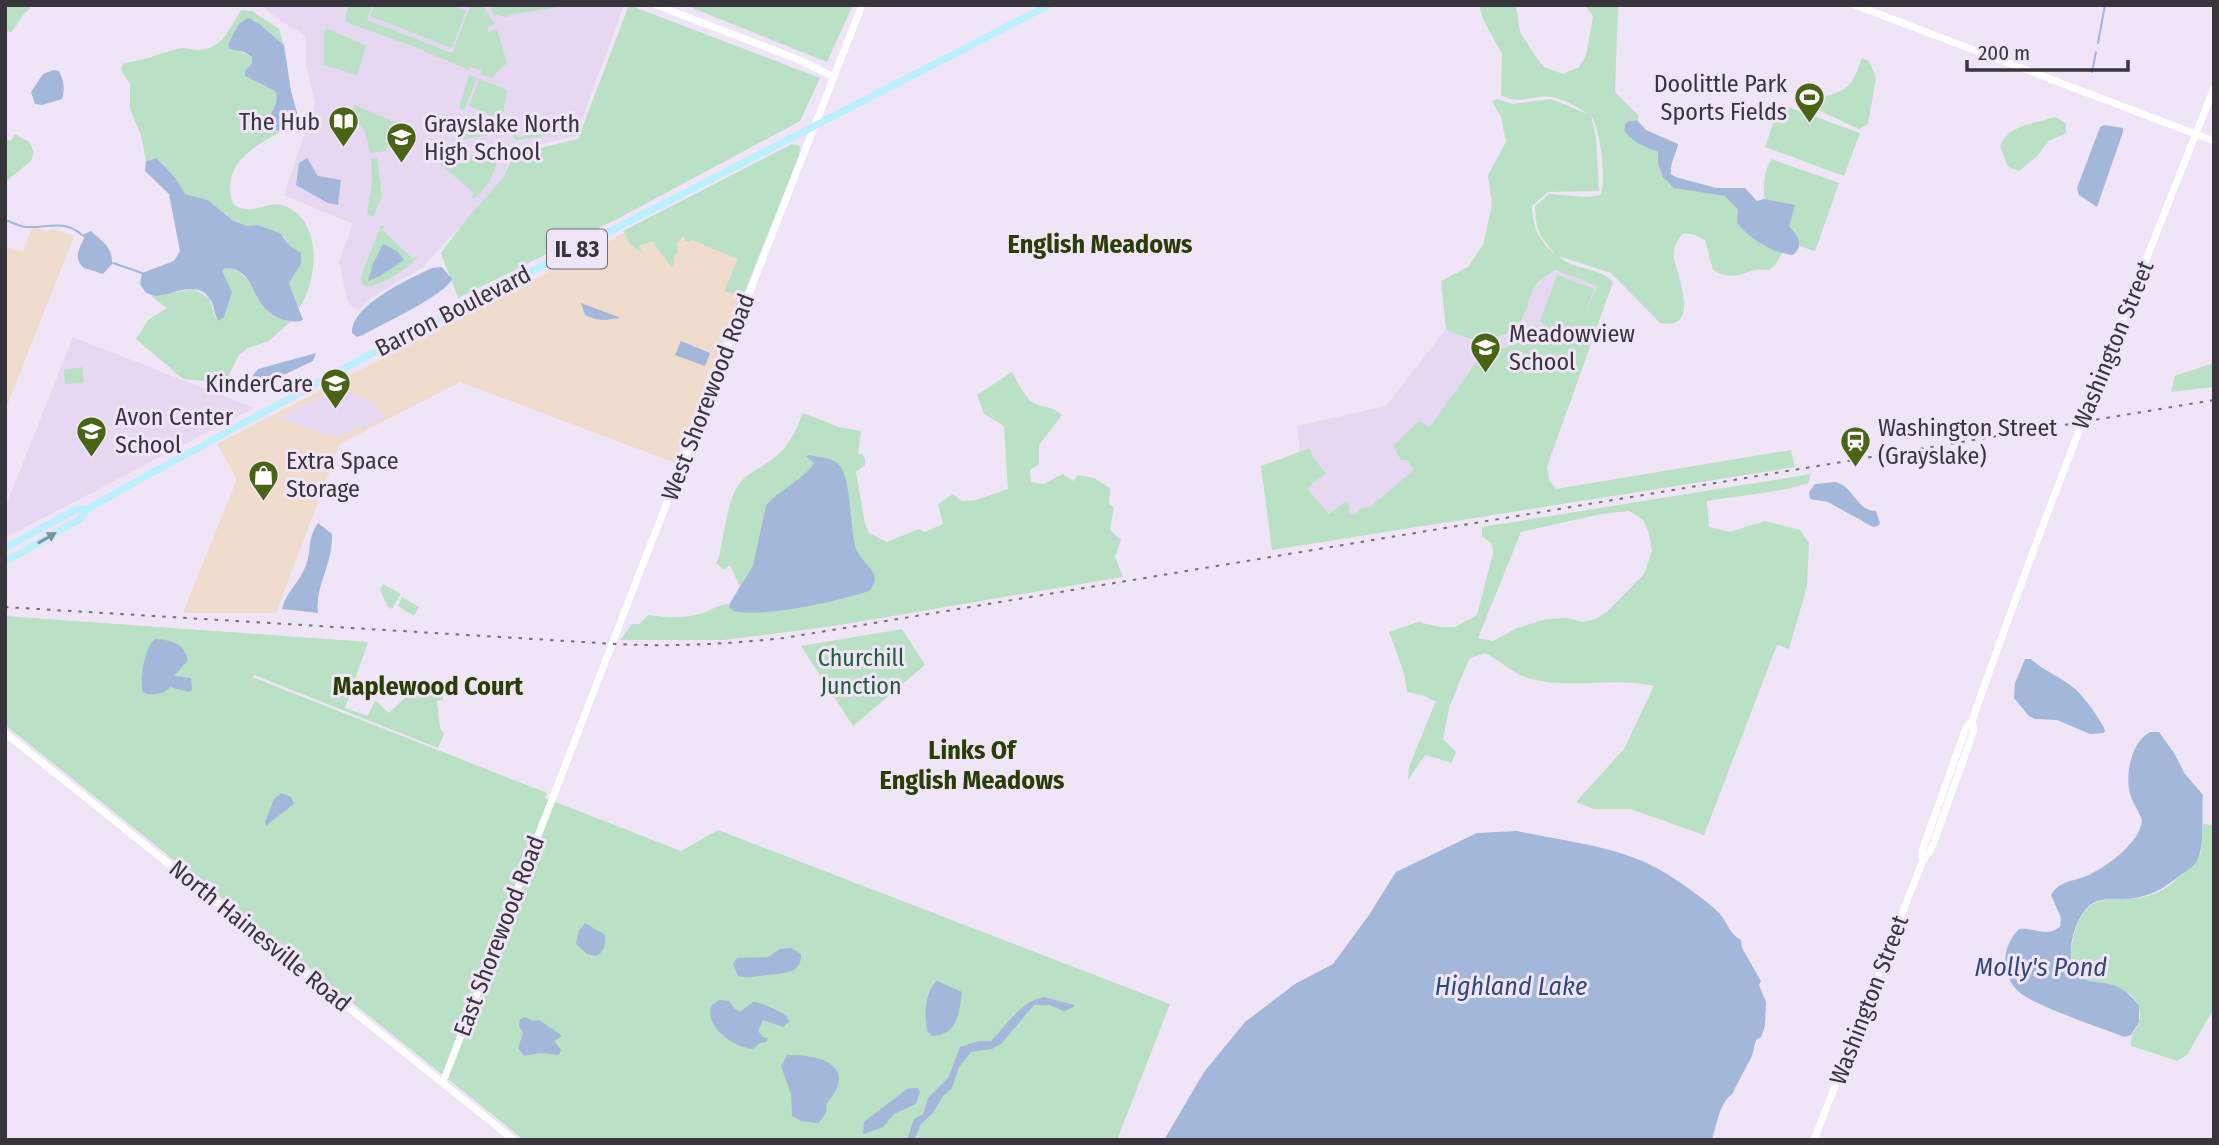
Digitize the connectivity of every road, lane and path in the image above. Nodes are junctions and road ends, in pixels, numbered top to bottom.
1 (656, 5) edge
2 (667, 5) edge
3 (862, 5) edge
4 (1049, 5) edge
5 (1854, 5) edge
6 (835, 75) junction
7 (2214, 88) edge
8 (814, 126) junction
9 (2196, 134) junction
10 (2214, 141) edge
11 (86, 510) junction
12 (5, 548) edge
13 (5, 562) edge
14 (5, 733) edge
15 (556, 789) joint
16 (443, 1082) junction
17 (514, 1140) edge
18 (1814, 1140) edge

1 - 6 main road
2 - 6 main road
3 - 6 main road, West Shorewood Road
4 - 8 main road, Barron Boulevard / IL 83
5 - 9 main road
6 - 8 main road, West Shorewood Road
7 - 9 main road, Washington Street
8 - 11 main road, Barron Boulevard / IL 83
8 - 15 main road, West Shorewood Road
9 - 10 main road
9 - 18 main road, Washington Street
11 - 12 main road, Barron Boulevard
13 -> 11 main road, Barron Boulevard / IL 83
14 - 16 main road, North Hainesville Road
15 - 16 main road, East Shorewood Road
16 - 17 main road, North Hainesville Road

